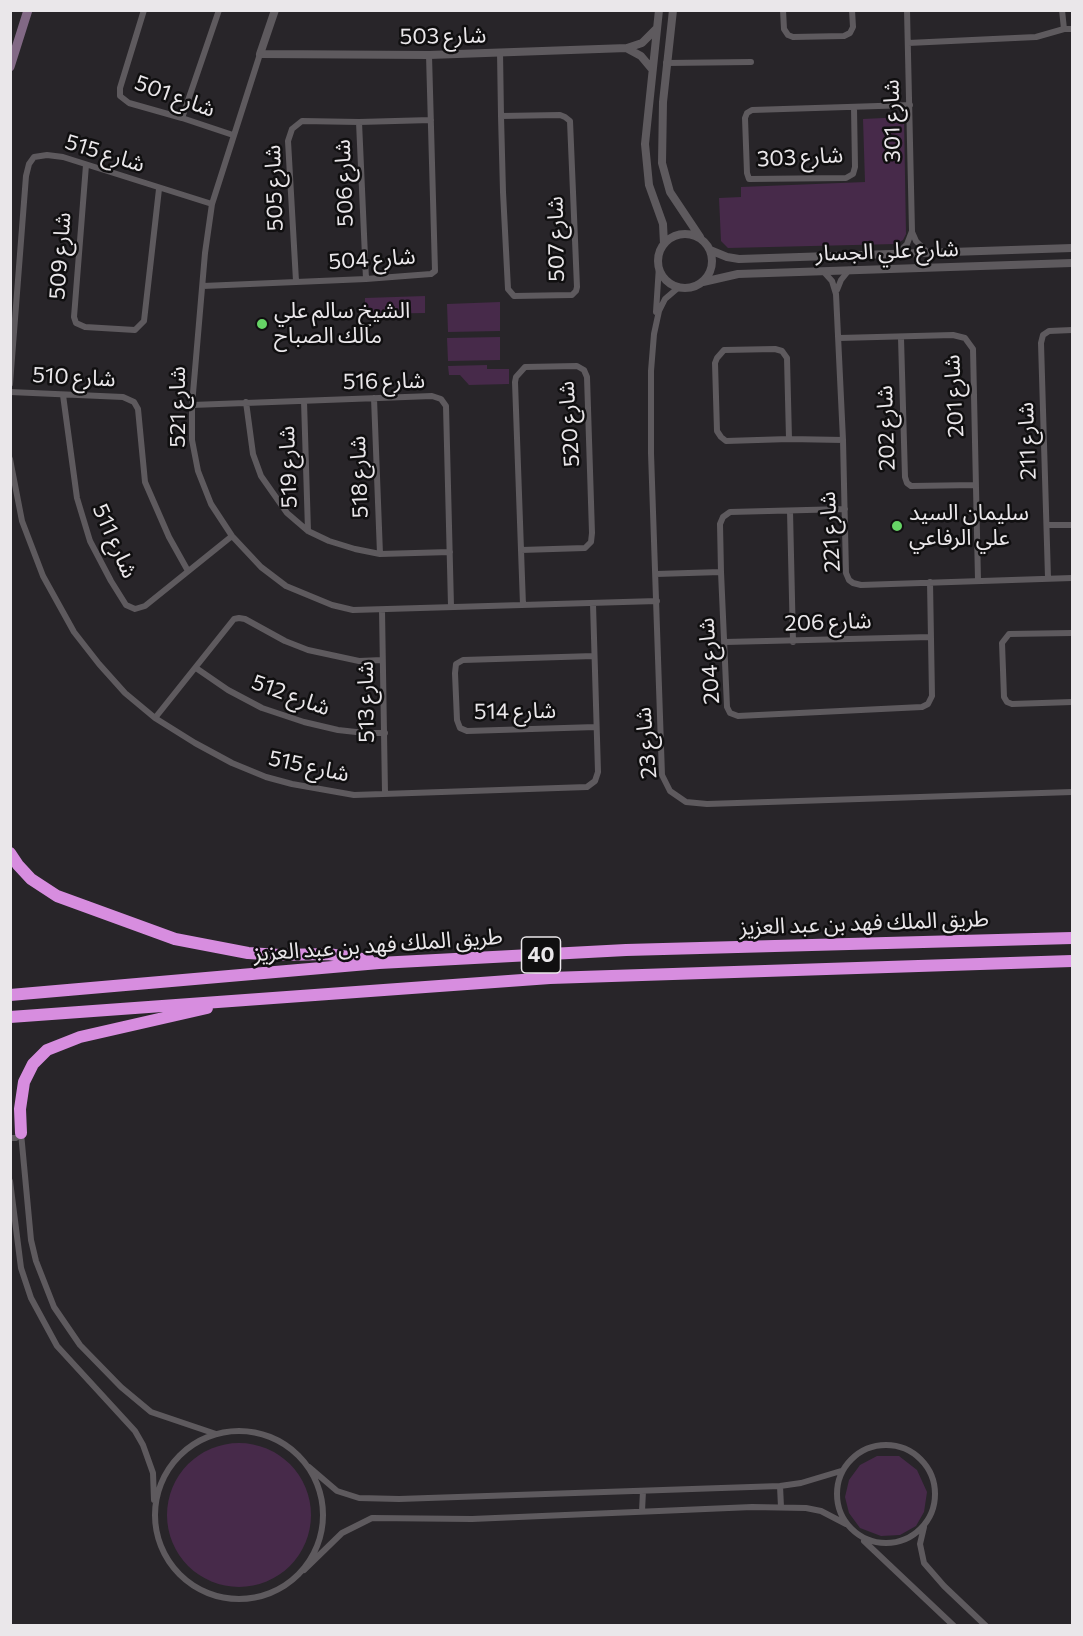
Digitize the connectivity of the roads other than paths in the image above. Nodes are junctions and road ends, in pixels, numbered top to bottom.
1 (28, 10) edge
2 (144, 10) edge
3 (219, 10) edge
4 (275, 10) edge
5 (659, 10) edge
6 (673, 10) edge
7 (783, 10) edge
8 (852, 10) edge
9 (907, 10) edge
10 (1062, 10) edge
11 (656, 29) junction
12 (1064, 29) junction
13 (1072, 29) edge
14 (908, 43) junction
15 (627, 48) junction
16 (500, 52) junction
17 (260, 54) junction
18 (429, 55) junction
19 (751, 62) dead end
20 (666, 63) junction
21 (10, 67) edge
22 (651, 68) junction
23 (910, 105) junction
24 (854, 108) junction
25 (501, 116) junction
26 (182, 118) junction
27 (431, 120) junction
28 (359, 122) junction
29 (233, 135) junction
30 (86, 165) junction
31 (159, 189) junction
32 (212, 204) junction
33 (912, 231) junction
34 (700, 237) junction
35 (664, 244) junction
36 (1072, 248) edge
37 (710, 250) junction
38 (982, 250) junction
39 (1017, 250) junction
40 (927, 252) junction
41 (898, 253) junction
42 (1072, 263) edge
43 (1017, 265) junction
44 (659, 266) junction
45 (983, 266) junction
46 (849, 270) junction
47 (822, 271) junction
48 (366, 279) junction
49 (296, 281) junction
50 (703, 282) junction
51 (203, 286) junction
52 (679, 287) junction
53 (836, 294) junction
54 (656, 321) junction
55 (1072, 330) edge
56 (838, 338) junction
57 (901, 338) junction
58 (10, 384) edge
59 (10, 392) edge
60 (63, 395) junction
61 (374, 398) junction
62 (304, 401) junction
63 (246, 402) junction
64 (192, 405) junction
65 (789, 439) junction
66 (843, 440) junction
67 (10, 459) edge
68 (976, 485) junction
69 (845, 509) junction
70 (790, 511) junction
71 (1048, 525) junction
72 (1072, 525) edge
73 (308, 531) junction
74 (232, 536) junction
75 (521, 550) junction
76 (450, 552) junction
77 (380, 554) junction
78 (188, 571) junction
79 (722, 572) junction
80 (656, 574) junction
81 (1048, 578) junction
82 (1072, 578) edge
83 (978, 580) junction
84 (930, 582) junction
85 (657, 600) junction
86 (593, 604) junction
87 (523, 605) junction
88 (451, 606) junction
89 (382, 610) junction
90 (1072, 633) edge
91 (931, 637) junction
92 (725, 642) junction
93 (793, 642) junction
94 (594, 656) junction
95 (382, 660) junction
96 (196, 668) junction
97 (1072, 702) edge
98 (155, 717) junction
99 (596, 727) junction
100 (385, 733) junction
101 (1072, 792) edge
102 (385, 793) junction
103 (10, 853) edge
104 (1072, 938) edge
105 (1072, 961) edge
106 (379, 963) junction
107 (10, 995) edge
108 (248, 999) junction
109 (10, 1017) edge
110 (16, 1136) edge
111 (10, 1181) edge
112 (30, 1226) junction
113 (15, 1227) junction
114 (216, 1434) junction
115 (309, 1467) junction
116 (841, 1471) junction
117 (780, 1486) junction
118 (643, 1491) junction
119 (781, 1507) junction
120 (642, 1511) junction
121 (155, 1519) junction
122 (846, 1524) junction
123 (924, 1526) junction
124 (859, 1536) junction
125 (304, 1570) junction
126 (954, 1626) edge
127 (986, 1626) edge

1 - 21 main road
2 - 26 street, شارع 501
3 - 26 street
4 - 17 street, شارع 521
5 - 11 street
6 - 20 street
7 - 8 street
9 - 14 street, شارع 301
10 - 12 street
11 - 15 street, شارع 503
11 - 22 street
12 - 13 street
12 - 14 street
14 - 23 street, شارع 301
15 - 16 street, شارع 503
15 - 22 street
16 - 18 street, شارع 503
16 - 25 street, شارع 507
17 - 18 street, شارع 503
17 - 29 street, شارع 521
18 - 27 street, شارع 504
19 - 20 street
20 - 34 street
22 - 35 street
23 - 24 street, شارع 303
23 - 33 street, شارع 301
24 - 24 street, شارع 303
25 - 25 street, شارع 507
26 - 29 street, شارع 501
27 - 28 street, شارع 505
27 - 48 street, شارع 504
28 - 48 street, شارع 506
28 - 49 street, شارع 505
29 - 32 street, شارع 521
30 - 31 street, شارع 515
30 - 31 street, شارع 509
30 - 58 street, شارع 515
31 - 32 street, شارع 515
32 - 51 street, شارع 521
33 - 40 street
33 - 41 street
34 - 35 street
34 - 37 street
35 - 44 street
36 - 39 street, شارع علي الجسار
37 - 41 street, شارع علي الجسار
37 - 50 street
38 - 39 street, شارع علي الجسار
38 - 40 street, شارع علي الجسار
38 - 45 street
39 - 43 street
40 - 41 street, شارع علي الجسار
42 - 43 street, شارع علي الجسار
43 - 45 street, شارع علي الجسار
44 - 52 street
44 - 54 street, شارع 23
45 - 46 street, شارع علي الجسار
46 - 47 street, شارع علي الجسار
46 - 53 street
47 - 50 street, شارع علي الجسار
47 - 53 street, شارع 221
48 - 49 street, شارع 504
49 - 51 street, شارع 504
50 - 52 street
51 - 64 street, شارع 521
52 - 54 street, شارع 23
53 - 56 street, شارع 221
54 - 80 street, شارع 23
55 - 71 street, شارع 211
56 - 57 street, شارع 201
56 - 66 street, شارع 221
57 - 68 street, شارع 201
57 - 68 street, شارع 202
59 - 60 street, شارع 510
60 - 78 street, شارع 510
60 - 78 street, شارع 511
61 - 62 street, شارع 516
61 - 76 street, شارع 516
61 - 77 street, شارع 518
62 - 63 street, شارع 516
62 - 73 street, شارع 519
63 - 64 street, شارع 516
63 - 73 street
64 - 74 street, شارع 521
65 - 65 street
65 - 66 street
66 - 69 street, شارع 221
67 - 98 street, شارع 515
68 - 83 street, شارع 201
69 - 70 street, شارع 204
69 - 84 street, شارع 221
70 - 79 street, شارع 204
70 - 93 street
71 - 72 street
71 - 81 street, شارع 211
73 - 77 street
74 - 78 street, شارع 511
74 - 89 street, شارع 521
75 - 75 street, شارع 520
75 - 87 street, شارع 520
76 - 77 street
76 - 88 street, شارع 516
79 - 80 street
79 - 92 street, شارع 204
80 - 85 street, شارع 23
81 - 82 street, شارع 221
81 - 83 street, شارع 221
83 - 84 street, شارع 221
84 - 91 street, شارع 204
85 - 86 street, شارع 521
85 - 101 street, شارع 23
86 - 87 street, شارع 521
86 - 94 street, شارع 515
87 - 88 street, شارع 521
88 - 89 street, شارع 521
89 - 95 street, شارع 513
90 - 97 street
91 - 92 street, شارع 204
91 - 93 street, شارع 206
92 - 93 street, شارع 206
94 - 99 street, شارع 515
94 - 99 street, شارع 514
95 - 96 street
95 - 100 street, شارع 513
96 - 98 street
96 - 100 street, شارع 512
98 - 102 street, شارع 515
99 - 102 street, شارع 515
100 - 102 street, شارع 513
103 - 106 highway
104 - 106 highway, طريق الملك فهد بن عبد العزيز / 40
105 - 108 highway, طريق الملك فهد بن عبد العزيز / 40
106 - 107 highway, طريق الملك فهد بن عبد العزيز / 40
108 - 109 highway, طريق الملك فهد بن عبد العزيز / 40
108 - 110 highway
110 - 112 street
111 - 113 street
112 - 113 street
112 - 114 street
113 - 121 street
114 - 115 street
114 - 121 street
115 - 118 street
115 - 125 street
116 - 117 street
116 - 122 street
116 - 123 street
117 - 118 street
117 - 119 street
118 - 120 street
119 - 120 street
119 - 122 street
120 - 125 street
121 - 125 street
122 - 124 street
123 - 124 street
123 - 127 street
124 - 126 street

